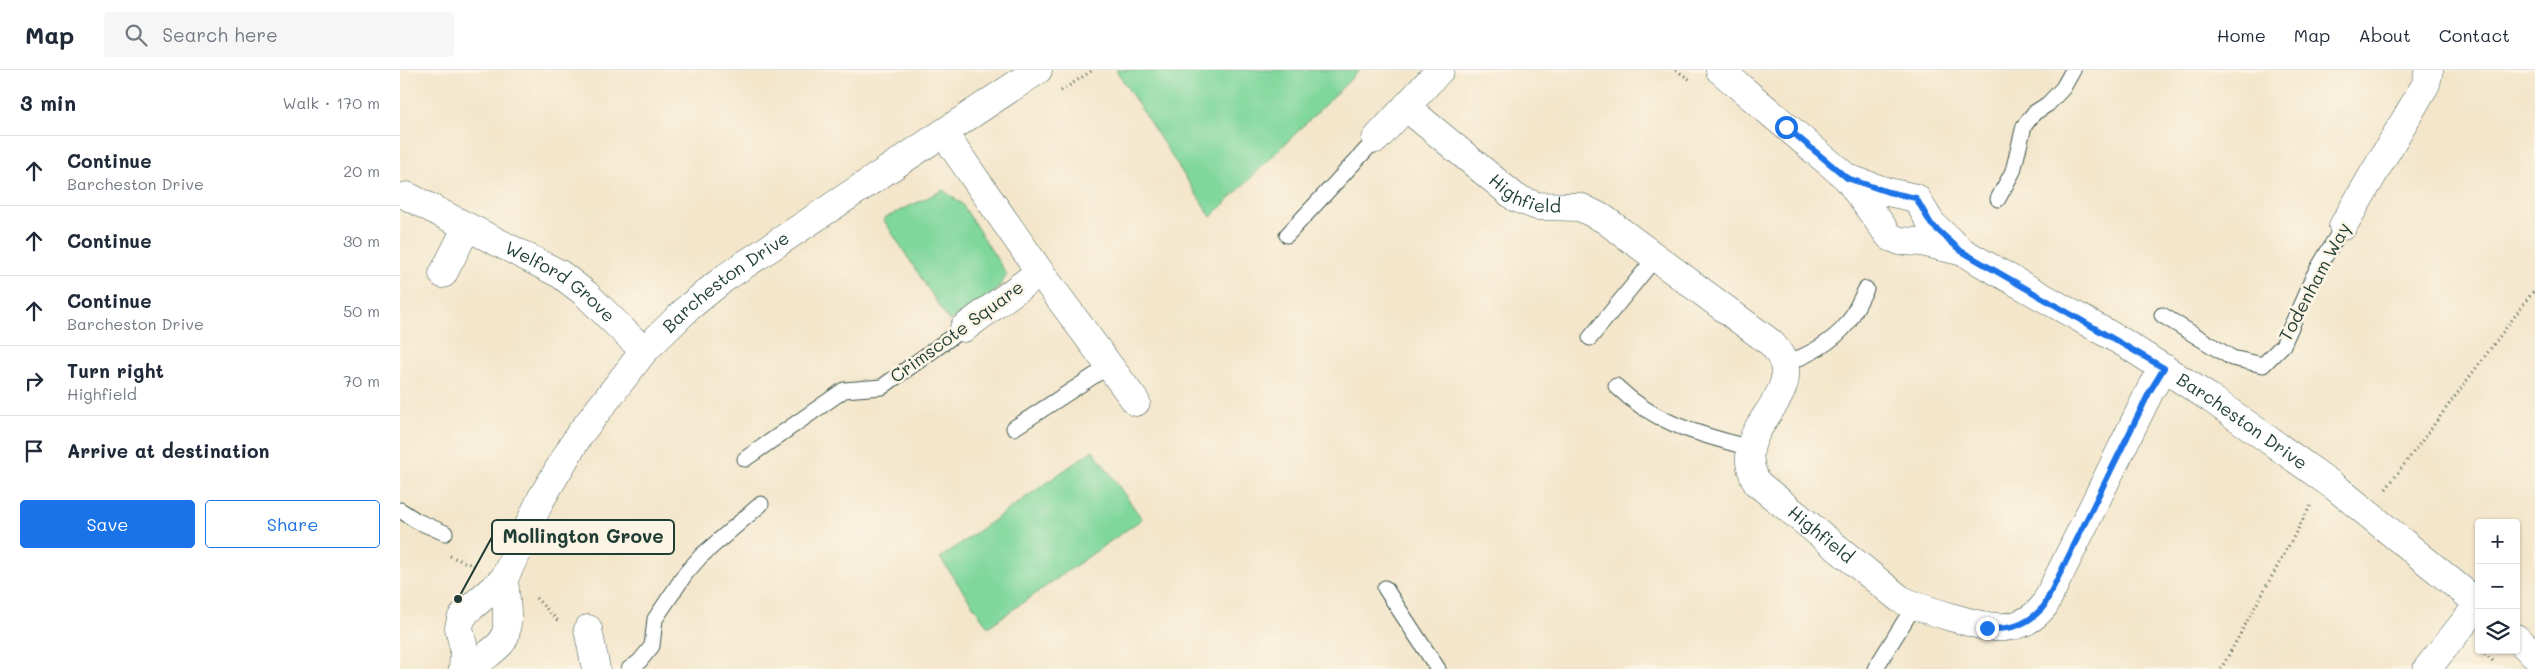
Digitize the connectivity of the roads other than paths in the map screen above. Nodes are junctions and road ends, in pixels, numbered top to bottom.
1 (1038, 70) edge
2 (1440, 70) edge
3 (1720, 70) edge
4 (2073, 70) edge
5 (2429, 70) edge
6 (1406, 107) junction
7 (944, 134) junction
8 (1376, 139) joint
9 (1847, 178) junction
10 (407, 196) dead end
11 (1998, 199) dead end
12 (2343, 226) joint
13 (467, 227) junction
14 (1287, 235) dead end
15 (1961, 251) junction
16 (1656, 257) junction
17 (1040, 272) junction
18 (443, 274) dead end
19 (1866, 289) dead end
20 (2162, 315) dead end
21 (964, 328) joint
22 (1590, 338) dead end
23 (644, 351) junction
24 (1784, 365) junction
25 (1109, 366) junction
26 (2164, 368) junction
27 (1616, 386) dead end
28 (1136, 402) dead end
29 (1014, 428) dead end
30 (1750, 448) junction
31 (744, 459) dead end
32 (761, 504) dead end
33 (400, 510) edge
34 (444, 533) road end
35 (504, 579) junction
36 (1386, 588) dead end
37 (2475, 601) edge
38 (1914, 606) junction
39 (2475, 609) edge
40 (588, 629) road end
41 (2520, 641) edge
42 (2535, 654) edge
43 (463, 669) edge
44 (471, 669) edge
45 (596, 669) edge
46 (629, 669) edge
47 (1438, 669) edge
48 (1875, 669) edge
49 (2427, 669) edge

1 - 7 street, Barcheston Drive
2 - 6 street
3 - 9 street
4 - 11 lane
5 - 12 street, Todenham Way
6 - 8 street
6 - 16 street, Highfield
7 - 17 street, Crimscote Square
7 - 23 street, Barcheston Drive
8 - 14 lane
9 - 15 street
9 - 15 street
10 - 13 street, Welford Grove
12 - 20 lane, Todenham Way
13 - 18 street
13 - 23 street, Welford Grove
15 - 26 street, Barcheston Drive
16 - 22 lane
16 - 24 street, Highfield
17 - 21 street, Crimscote Square
17 - 25 street, Crimscote Square
19 - 24 lane
21 - 31 lane, Crimscote Square
23 - 35 street, Barcheston Drive
24 - 30 street
25 - 28 street, Crimscote Square
25 - 29 lane
26 - 37 street, Barcheston Drive
26 - 38 street, Highfield
27 - 30 lane
30 - 38 street, Highfield
32 - 46 lane
33 - 34 lane
35 - 43 street, Barcheston Drive
35 - 44 street, Barcheston Drive
36 - 47 lane
38 - 48 lane
39 - 49 street
40 - 45 street
41 - 42 street

